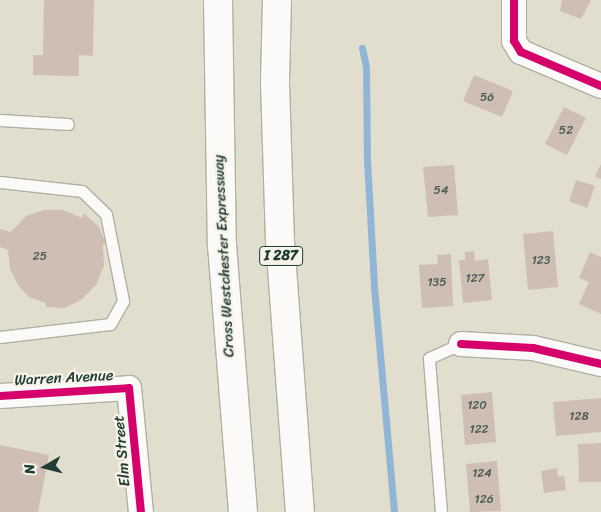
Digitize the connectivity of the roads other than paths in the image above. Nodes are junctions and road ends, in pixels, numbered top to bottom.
1 (218, 0) edge
2 (277, 0) edge
3 (514, 0) edge
4 (601, 86) edge
5 (0, 120) edge
6 (68, 124) dead end
7 (0, 182) edge
8 (0, 337) edge
9 (461, 344) joint
10 (601, 364) edge
11 (130, 388) joint
12 (0, 396) edge
13 (141, 512) edge
14 (243, 512) edge
15 (300, 512) edge
16 (441, 512) edge

1 - 14 highway, Cross Westchester Expressway
2 - 15 highway, I 287
3 - 4 street
5 - 6 lane
7 - 8 lane
9 - 10 street
9 - 16 lane
11 - 12 street, Warren Avenue
11 - 13 street, Elm Street

